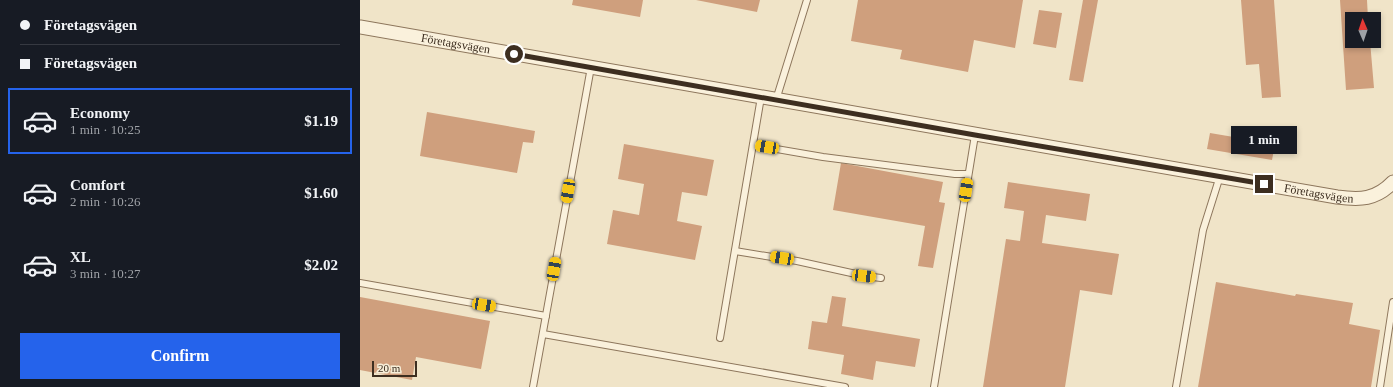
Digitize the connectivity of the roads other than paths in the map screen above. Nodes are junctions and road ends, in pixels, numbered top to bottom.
1 (807, 0) edge
2 (360, 27) edge
3 (591, 67) junction
4 (761, 97) junction
5 (776, 100) junction
6 (975, 135) junction
7 (753, 145) junction
8 (968, 174) junction
9 (1220, 176) junction
10 (1393, 182) edge
11 (735, 251) junction
12 (881, 278) dead end
13 (360, 283) edge
14 (1393, 302) edge
15 (546, 316) junction
16 (543, 334) junction
17 (720, 338) dead end
18 (533, 387) edge
19 (845, 387) edge
20 (934, 387) edge
21 (1176, 387) edge
22 (1380, 387) edge

1 - 5 lane
2 - 3 street, Företagsvägen
3 - 4 street, Företagsvägen
3 - 15 lane
4 - 5 street, Företagsvägen
4 - 7 lane
5 - 6 street, Företagsvägen
6 - 8 lane
6 - 9 street, Företagsvägen
7 - 8 lane
7 - 11 lane
8 - 20 lane
9 - 10 street, Företagsvägen
9 - 21 lane
11 - 12 lane
11 - 17 lane
13 - 15 lane
14 - 22 lane
15 - 16 lane
16 - 18 lane
16 - 19 lane

